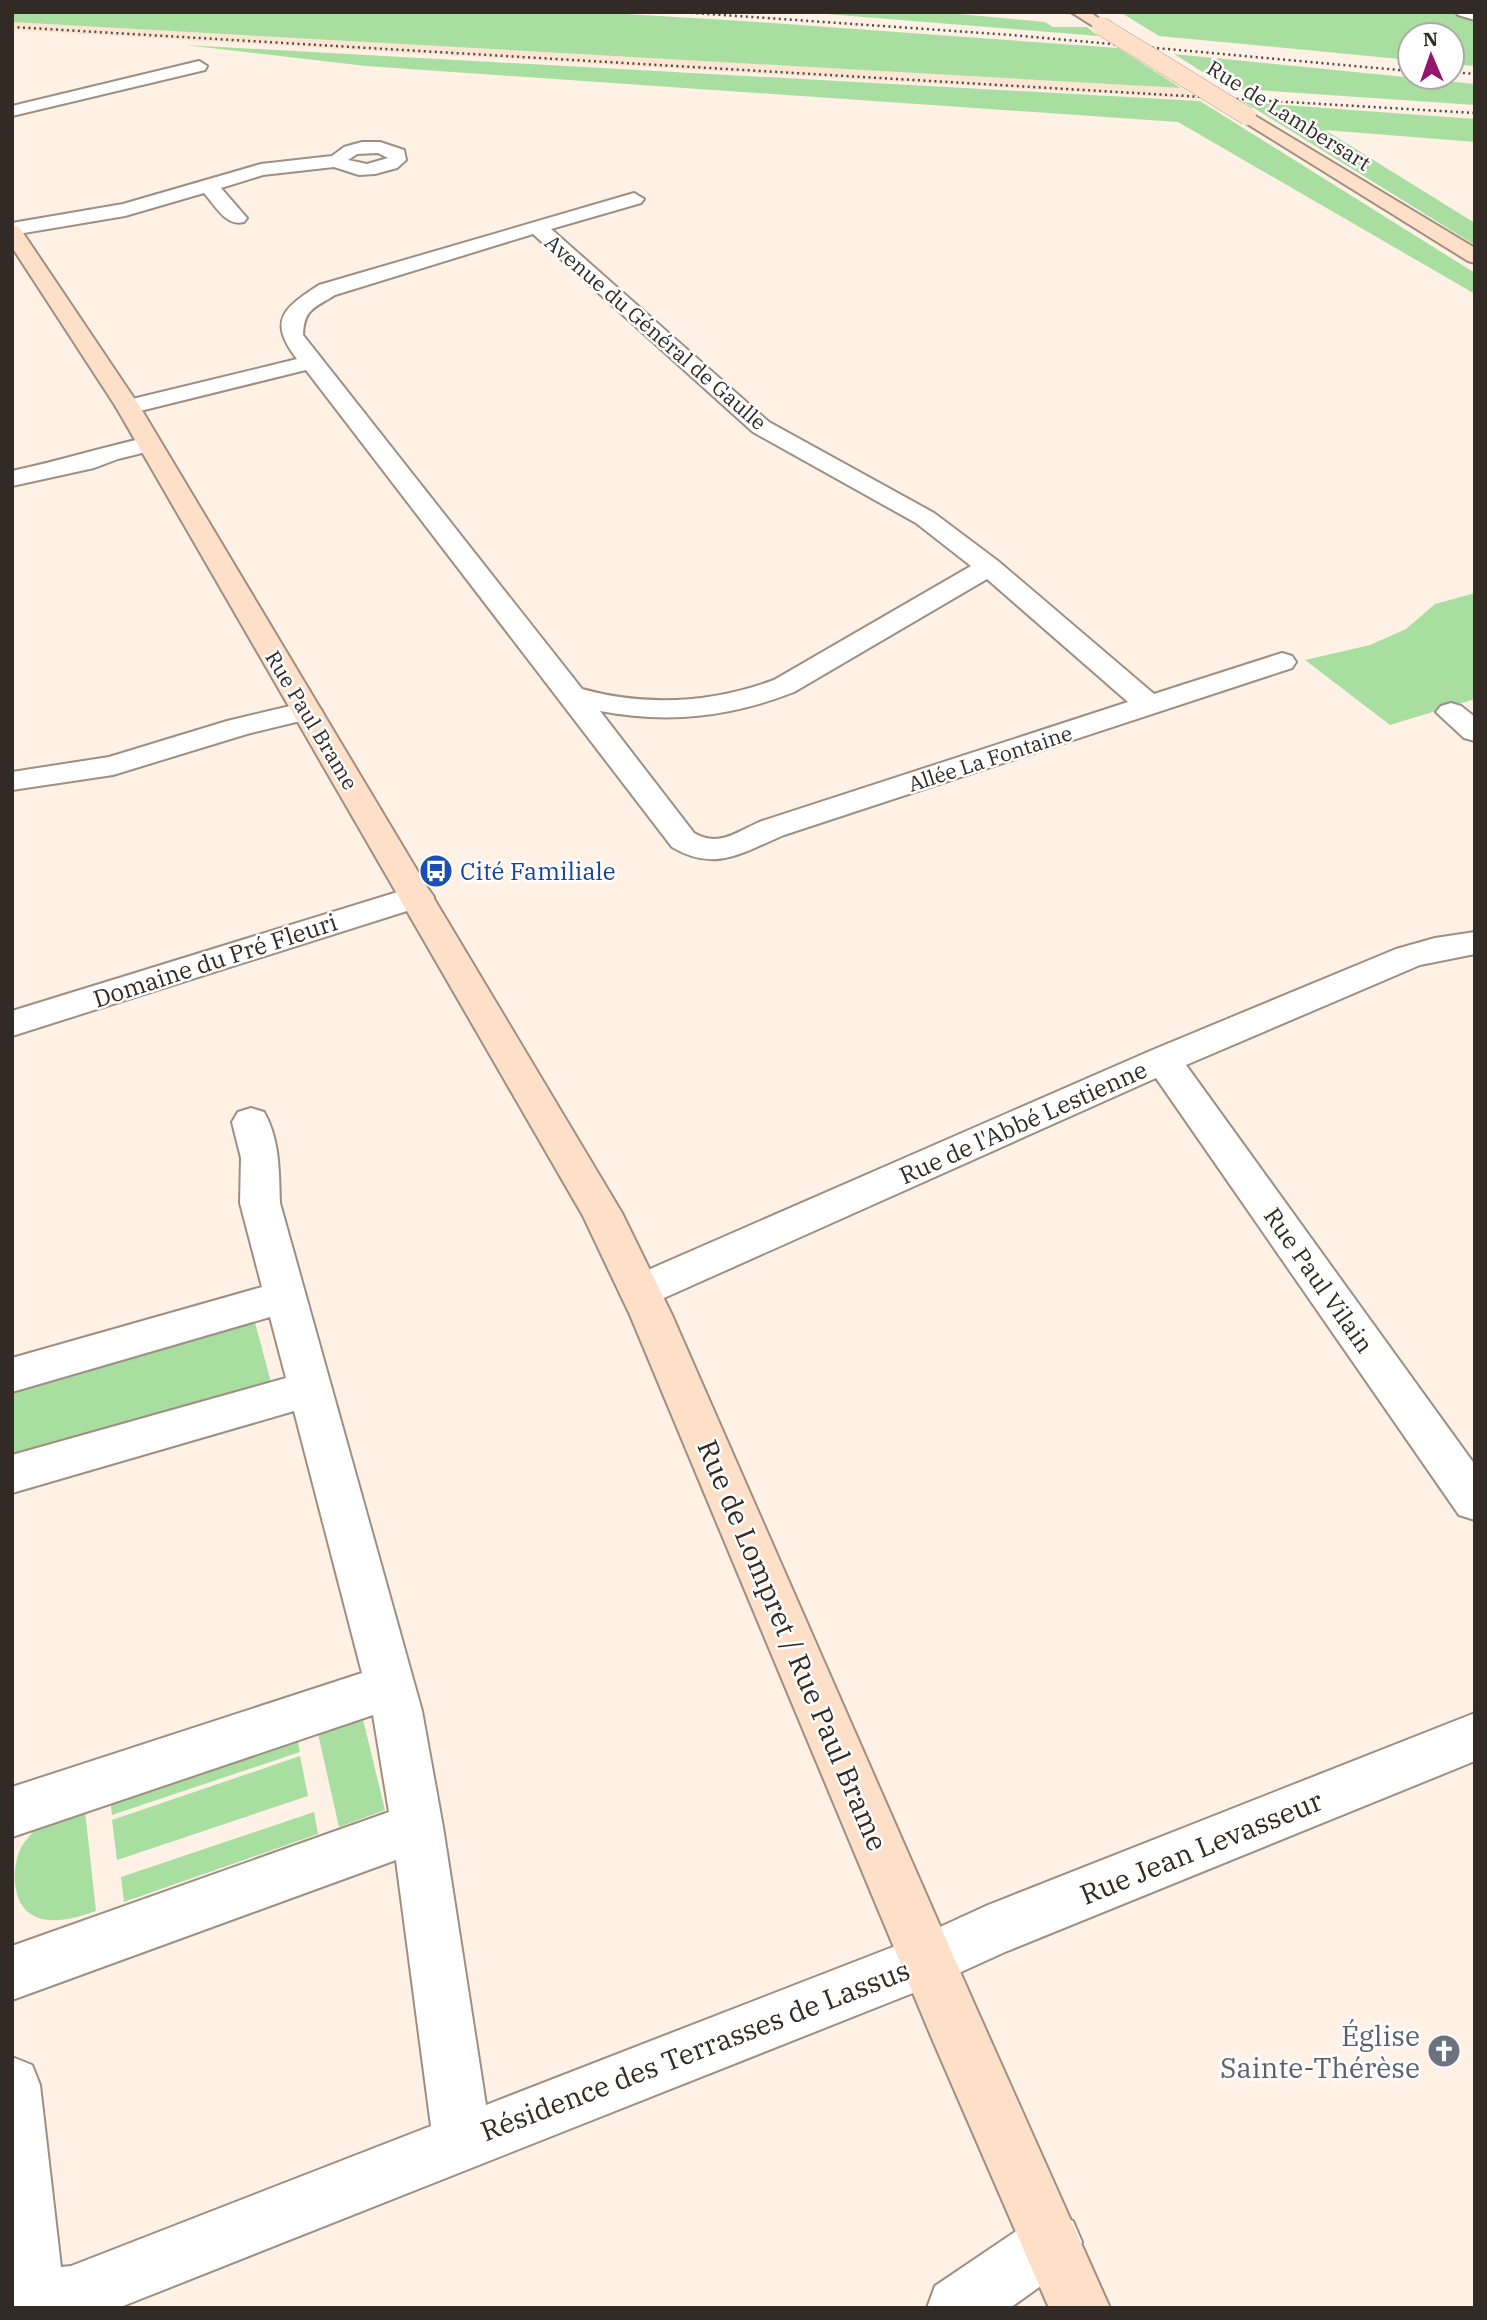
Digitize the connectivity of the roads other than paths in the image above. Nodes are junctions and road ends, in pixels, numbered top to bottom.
1 (1079, 12) edge
2 (1464, 12) edge
3 (1475, 15) edge
4 (199, 66) dead end
5 (12, 111) edge
6 (338, 161) dead end
7 (208, 185) junction
8 (634, 199) dead end
9 (237, 218) dead end
10 (537, 227) junction
11 (12, 230) edge
12 (1475, 257) edge
13 (305, 355) junction
14 (123, 400) junction
15 (149, 444) junction
16 (12, 479) edge
17 (989, 567) junction
18 (1282, 662) dead end
19 (572, 695) junction
20 (1150, 706) junction
21 (307, 711) junction
22 (1451, 712) dead end
23 (1475, 732) edge
24 (12, 781) edge
25 (699, 850) joint
26 (417, 897) junction
27 (1475, 943) edge
28 (476, 996) joint
29 (12, 1024) edge
30 (1163, 1060) junction
31 (251, 1122) dead end
32 (640, 1291) junction
33 (285, 1297) junction
34 (12, 1375) edge
35 (309, 1389) junction
36 (12, 1474) edge
37 (1475, 1501) edge
38 (390, 1687) junction
39 (1475, 1737) edge
40 (12, 1812) edge
41 (417, 1827) junction
42 (928, 1960) junction
43 (12, 1973) edge
44 (12, 2085) edge
45 (462, 2140) junction
46 (1052, 2242) junction
47 (94, 2299) edge
48 (957, 2308) edge
49 (1080, 2308) edge

1 - 12 street, Rue de Lambersart, bridge
2 - 3 street
4 - 5 street
6 - 7 street
7 - 9 street
7 - 11 street
8 - 10 street, Avenue du Général de Gaulle
10 - 13 street, Avenue du Général de Gaulle
10 - 17 street, Avenue du Général de Gaulle
11 - 14 street, Rue Paul Brame
13 - 14 street
13 - 19 street, Avenue du Général de Gaulle
14 - 15 street, Rue Paul Brame
15 - 16 street
15 - 21 street, Rue Paul Brame
17 - 19 street
17 - 20 street, Avenue du Général de Gaulle
18 - 20 street, Allée La Fontaine
19 - 25 street, Avenue du Général de Gaulle
20 - 25 street, Allée La Fontaine
21 - 24 street
21 - 26 street, Rue Paul Brame
22 - 23 street
26 - 28 street, Rue Paul Brame
26 - 29 street, Domaine du Pré Fleuri
27 - 30 street, Rue de l'Abbé Lestienne
28 - 32 street, Rue de Lompret / Rue Paul Brame
30 - 32 street, Rue de l'Abbé Lestienne
30 - 37 street, Rue Paul Vilain
31 - 33 street, Résidence des Terrasses de Lassus
32 - 42 street, Rue de Lompret / Rue Paul Brame
33 - 34 street
33 - 35 street, Résidence des Terrasses de Lassus
35 - 36 street
35 - 38 street, Résidence des Terrasses de Lassus
38 - 40 street
38 - 41 street, Résidence des Terrasses de Lassus
39 - 42 street, Rue Jean Levasseur
41 - 43 street
41 - 45 street, Résidence des Terrasses de Lassus
42 - 45 street, Résidence des Terrasses de Lassus
42 - 46 street, Rue de Lompret / Rue Paul Brame
44 - 47 street, Résidence des Terrasses de Lassus
45 - 47 street, Résidence des Terrasses de Lassus
46 - 48 street
46 - 49 street, Rue de Lompret / Rue Paul Brame

